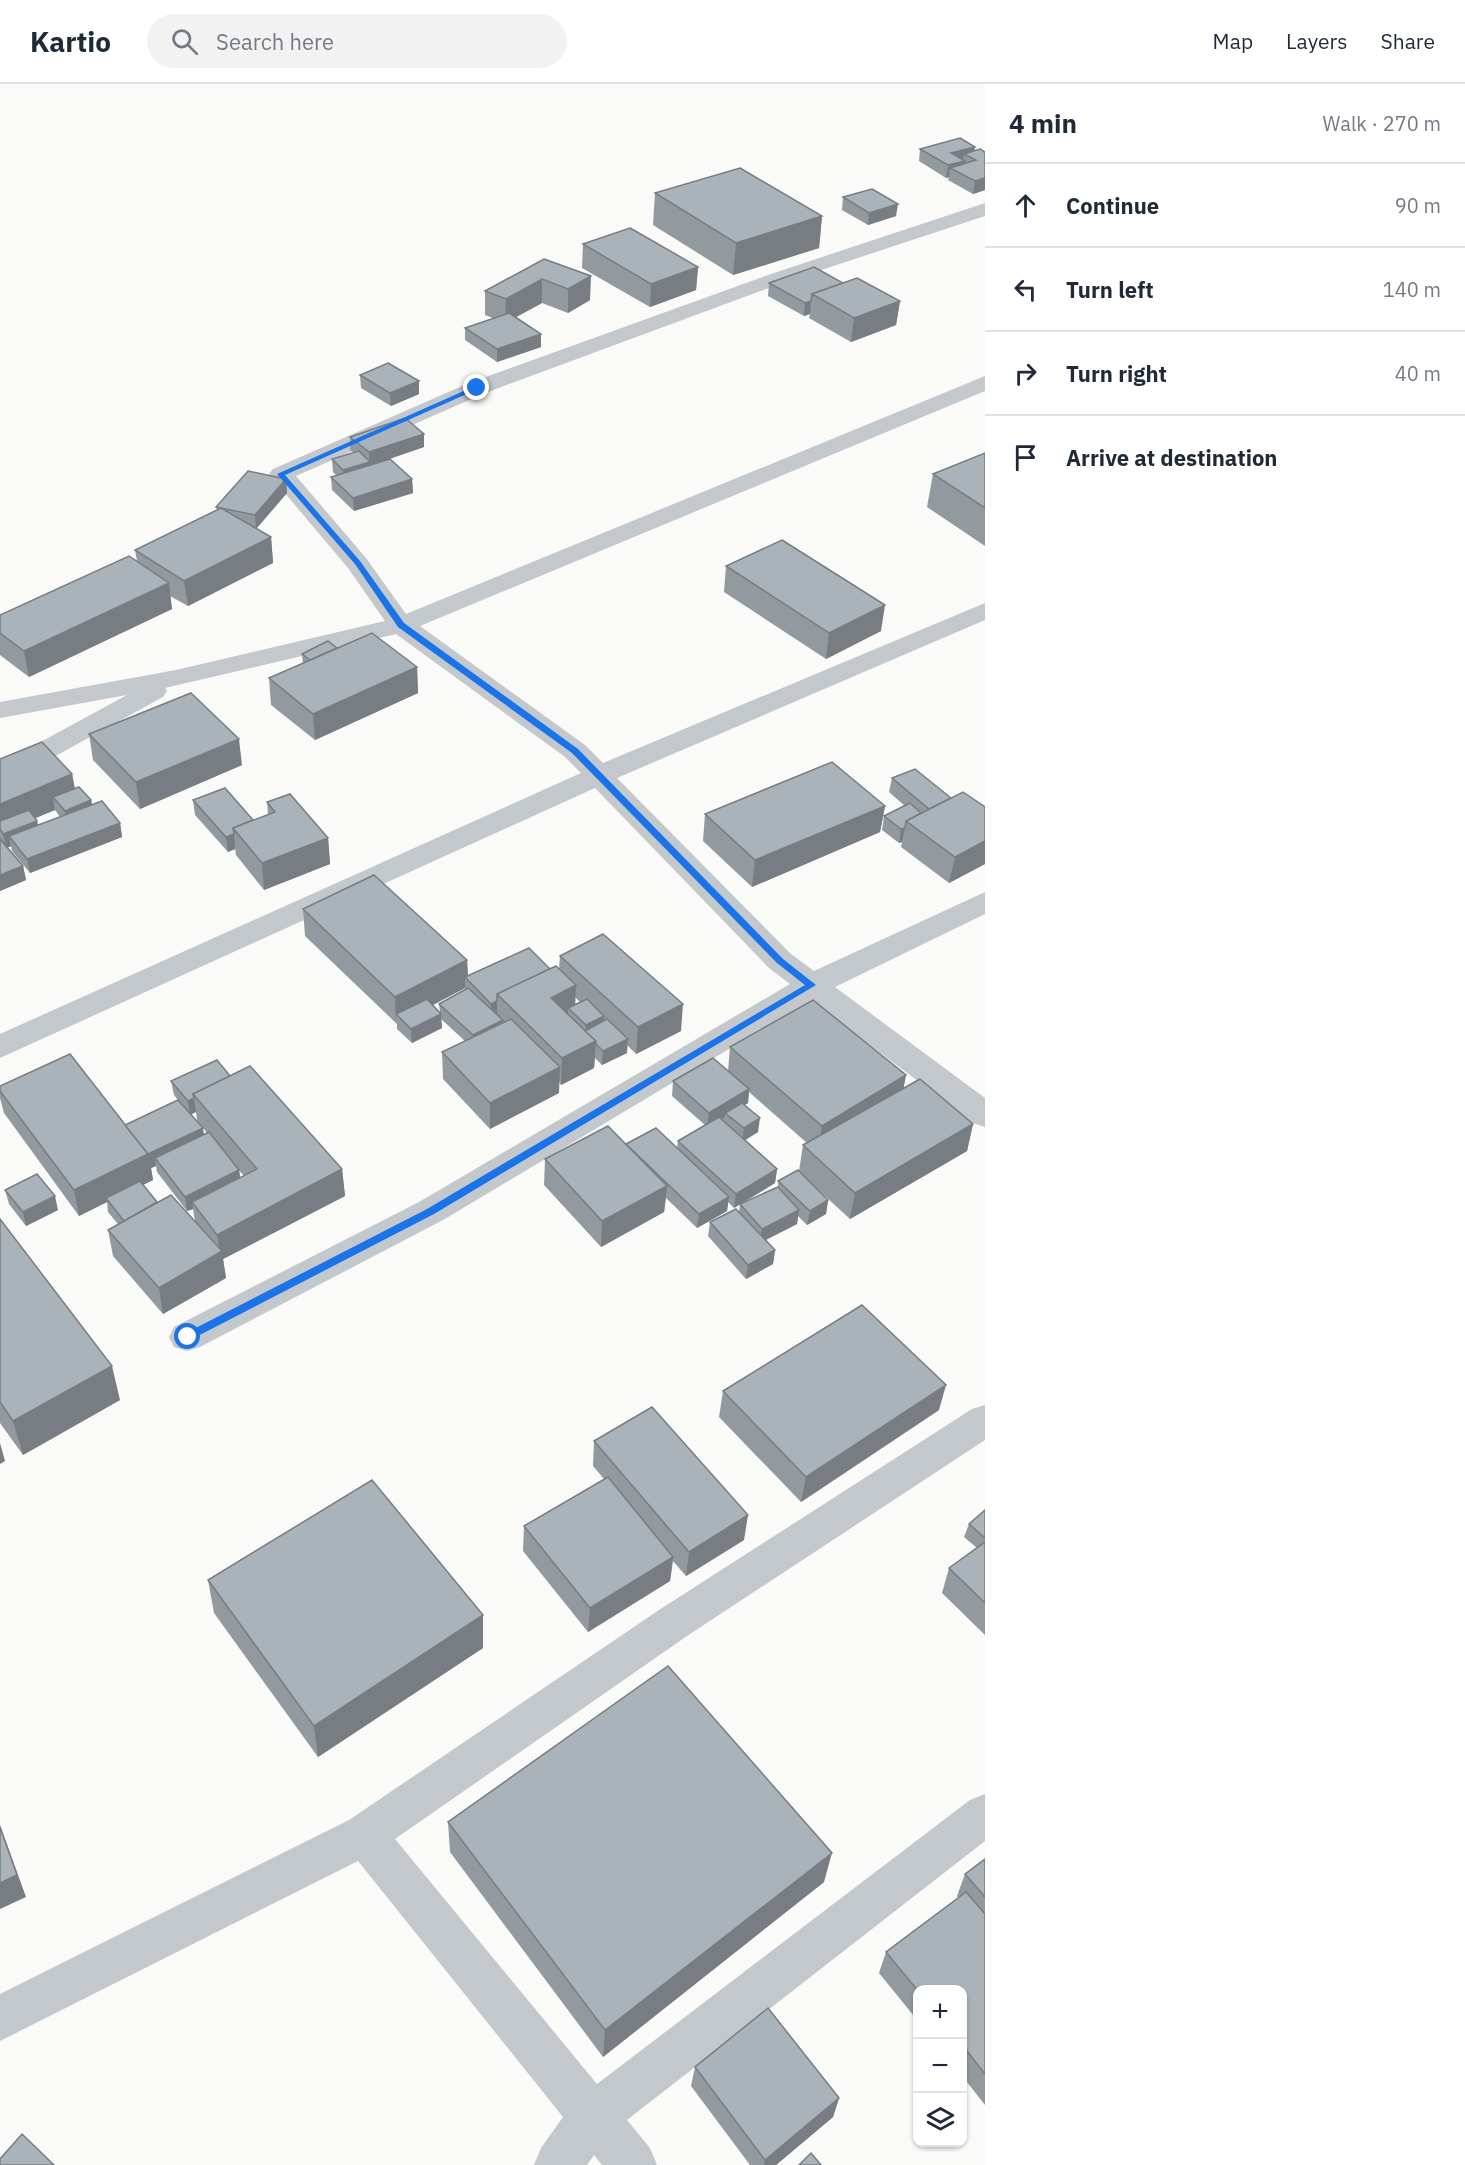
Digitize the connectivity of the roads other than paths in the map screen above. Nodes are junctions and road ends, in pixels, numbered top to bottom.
1 (985, 209) edge
2 (985, 383) edge
3 (985, 611) edge
4 (401, 625) junction
5 (176, 678) junction
6 (0, 710) edge
7 (0, 775) edge
8 (599, 776) junction
9 (985, 902) edge
10 (812, 985) junction
11 (0, 1047) edge
12 (985, 1115) edge
13 (188, 1337) dead end
14 (985, 1420) edge
15 (985, 1815) edge
16 (364, 1835) junction
17 (0, 2018) edge
18 (592, 2117) junction
19 (558, 2165) edge
20 (633, 2165) edge

1 - 4 street
2 - 4 street
3 - 8 street
4 - 5 street
4 - 8 street
5 - 6 street
5 - 7 street
8 - 10 street
8 - 11 street
9 - 10 street
10 - 12 street
10 - 13 street
14 - 16 street
15 - 18 street
16 - 17 street
16 - 18 street
18 - 19 street
18 - 20 street

